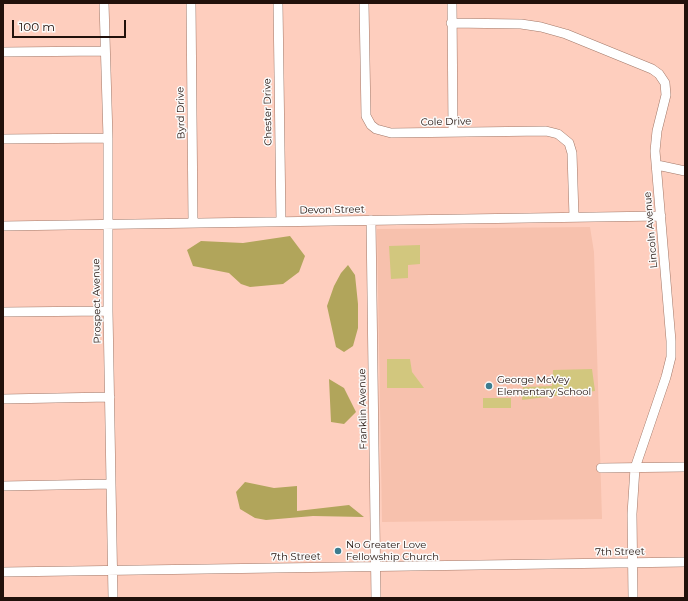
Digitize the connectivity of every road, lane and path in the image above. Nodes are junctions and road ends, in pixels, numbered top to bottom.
1 (104, 3) edge
2 (191, 3) edge
3 (278, 3) edge
4 (364, 3) edge
5 (452, 3) edge
6 (451, 23) junction
7 (105, 51) junction
8 (3, 52) edge
9 (453, 132) junction
10 (108, 138) junction
11 (3, 139) edge
12 (657, 165) junction
13 (685, 171) edge
14 (661, 216) junction
15 (574, 217) junction
16 (371, 220) junction
17 (281, 221) junction
18 (193, 222) junction
19 (108, 224) junction
20 (3, 226) edge
21 (108, 311) junction
22 (3, 312) edge
23 (110, 397) junction
24 (3, 399) edge
25 (685, 467) edge
26 (601, 468) dead end
27 (635, 468) junction
28 (111, 484) junction
29 (3, 486) edge
30 (685, 562) edge
31 (632, 563) junction
32 (376, 567) junction
33 (113, 571) junction
34 (3, 572) edge
35 (113, 598) edge
36 (376, 598) edge
37 (633, 598) edge

1 - 7 street, Prospect Avenue
2 - 18 street, Byrd Drive
3 - 17 street, Chester Drive
4 - 9 street, Cole Drive
5 - 6 street
6 - 9 street
6 - 12 street, Lincoln Avenue
7 - 8 street
7 - 10 street, Prospect Avenue
9 - 15 street, Cole Drive
10 - 11 street
10 - 19 street, Prospect Avenue
12 - 13 street
12 - 14 street, Lincoln Avenue
14 - 15 street, Devon Street
14 - 27 street, Lincoln Avenue
15 - 16 street, Devon Street
16 - 17 street, Devon Street
16 - 32 street, Franklin Avenue
17 - 18 street, Devon Street
18 - 19 street, Devon Street
19 - 20 street, Devon Street
19 - 21 street, Prospect Avenue
21 - 22 street
21 - 23 street, Prospect Avenue
23 - 24 street
23 - 28 street, Prospect Avenue
25 - 27 street
26 - 27 street
27 - 31 street, Lincoln Avenue
28 - 29 street
28 - 33 street, Prospect Avenue
30 - 31 street, 7th Street
31 - 32 street, 7th Street
31 - 37 street, Lincoln Avenue
32 - 33 street, 7th Street
32 - 36 street, Franklin Avenue
33 - 34 street, 7th Street
33 - 35 street, Prospect Avenue

